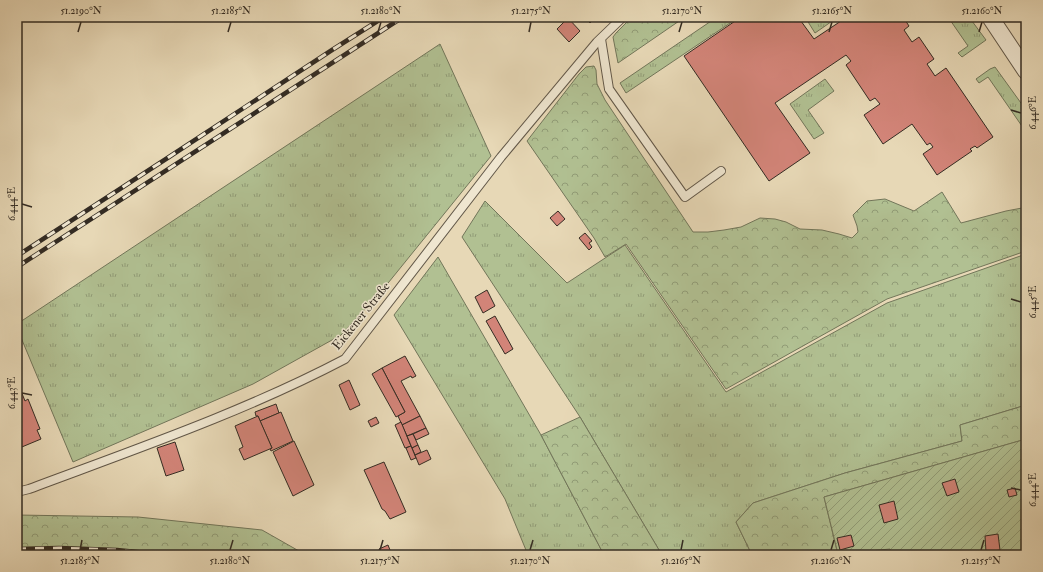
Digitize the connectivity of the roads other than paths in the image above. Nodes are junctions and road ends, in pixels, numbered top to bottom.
1 (623, 17) edge
2 (990, 17) edge
3 (601, 38) junction
4 (1026, 71) edge
5 (721, 171) dead end
6 (17, 492) edge

1 - 3 lane, Eickener Straße
2 - 4 street
3 - 5 lane
3 - 6 lane, Eickener Straße

